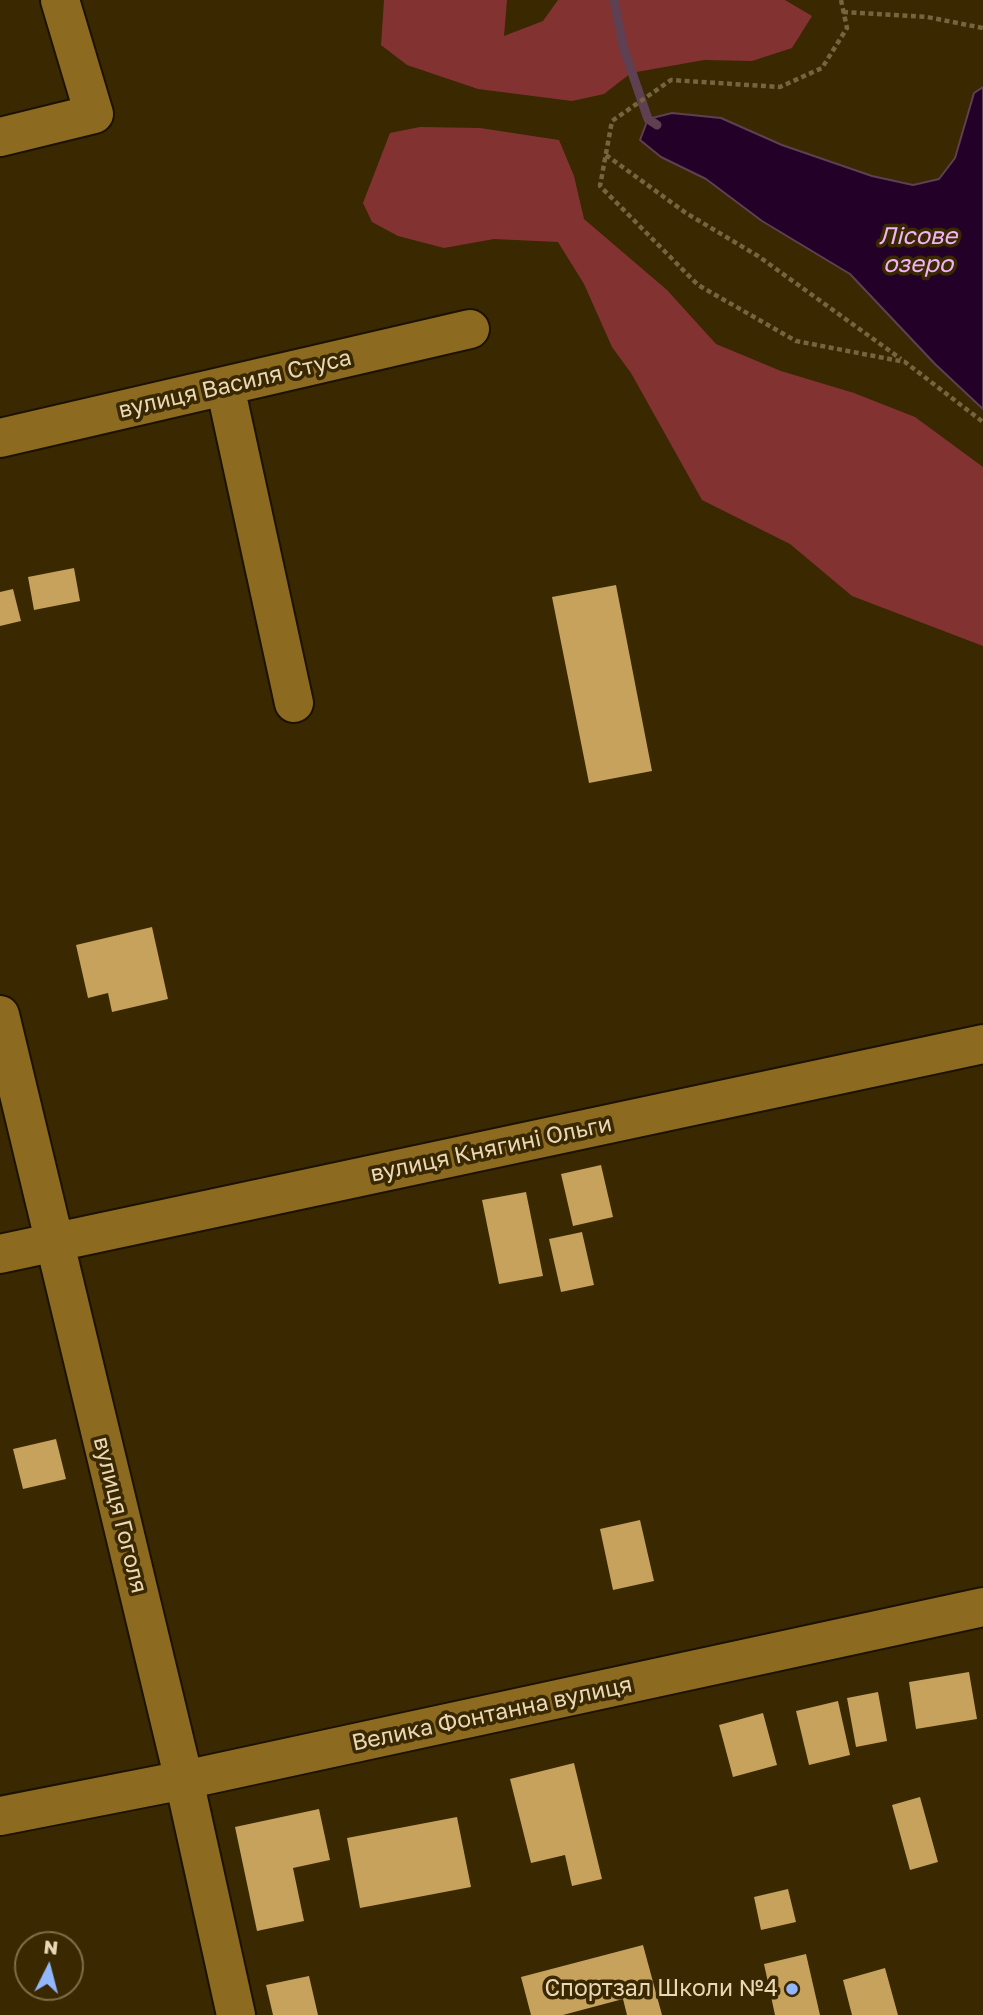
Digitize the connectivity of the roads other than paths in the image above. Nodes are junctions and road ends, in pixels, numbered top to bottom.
1 (60, 0) edge
2 (0, 137) edge
3 (470, 329) dead end
4 (225, 386) junction
5 (0, 438) edge
6 (294, 703) dead end
7 (0, 1016) edge
8 (983, 1044) edge
9 (53, 1242) junction
10 (0, 1254) edge
11 (983, 1607) edge
12 (184, 1780) junction
13 (0, 1816) edge
14 (236, 2015) edge

1 - 2 street
3 - 4 street, вулиця Василя Стуса
4 - 5 street, вулиця Василя Стуса
4 - 6 street
7 - 9 street, вулиця Гоголя
8 - 9 street, вулиця Княгині Ольги
9 - 10 street, вулиця Княгині Ольги
9 - 12 street, вулиця Гоголя
11 - 12 street, Велика Фонтанна вулиця
12 - 13 street, Велика Фонтанна вулиця
12 - 14 street, вулиця Гоголя

